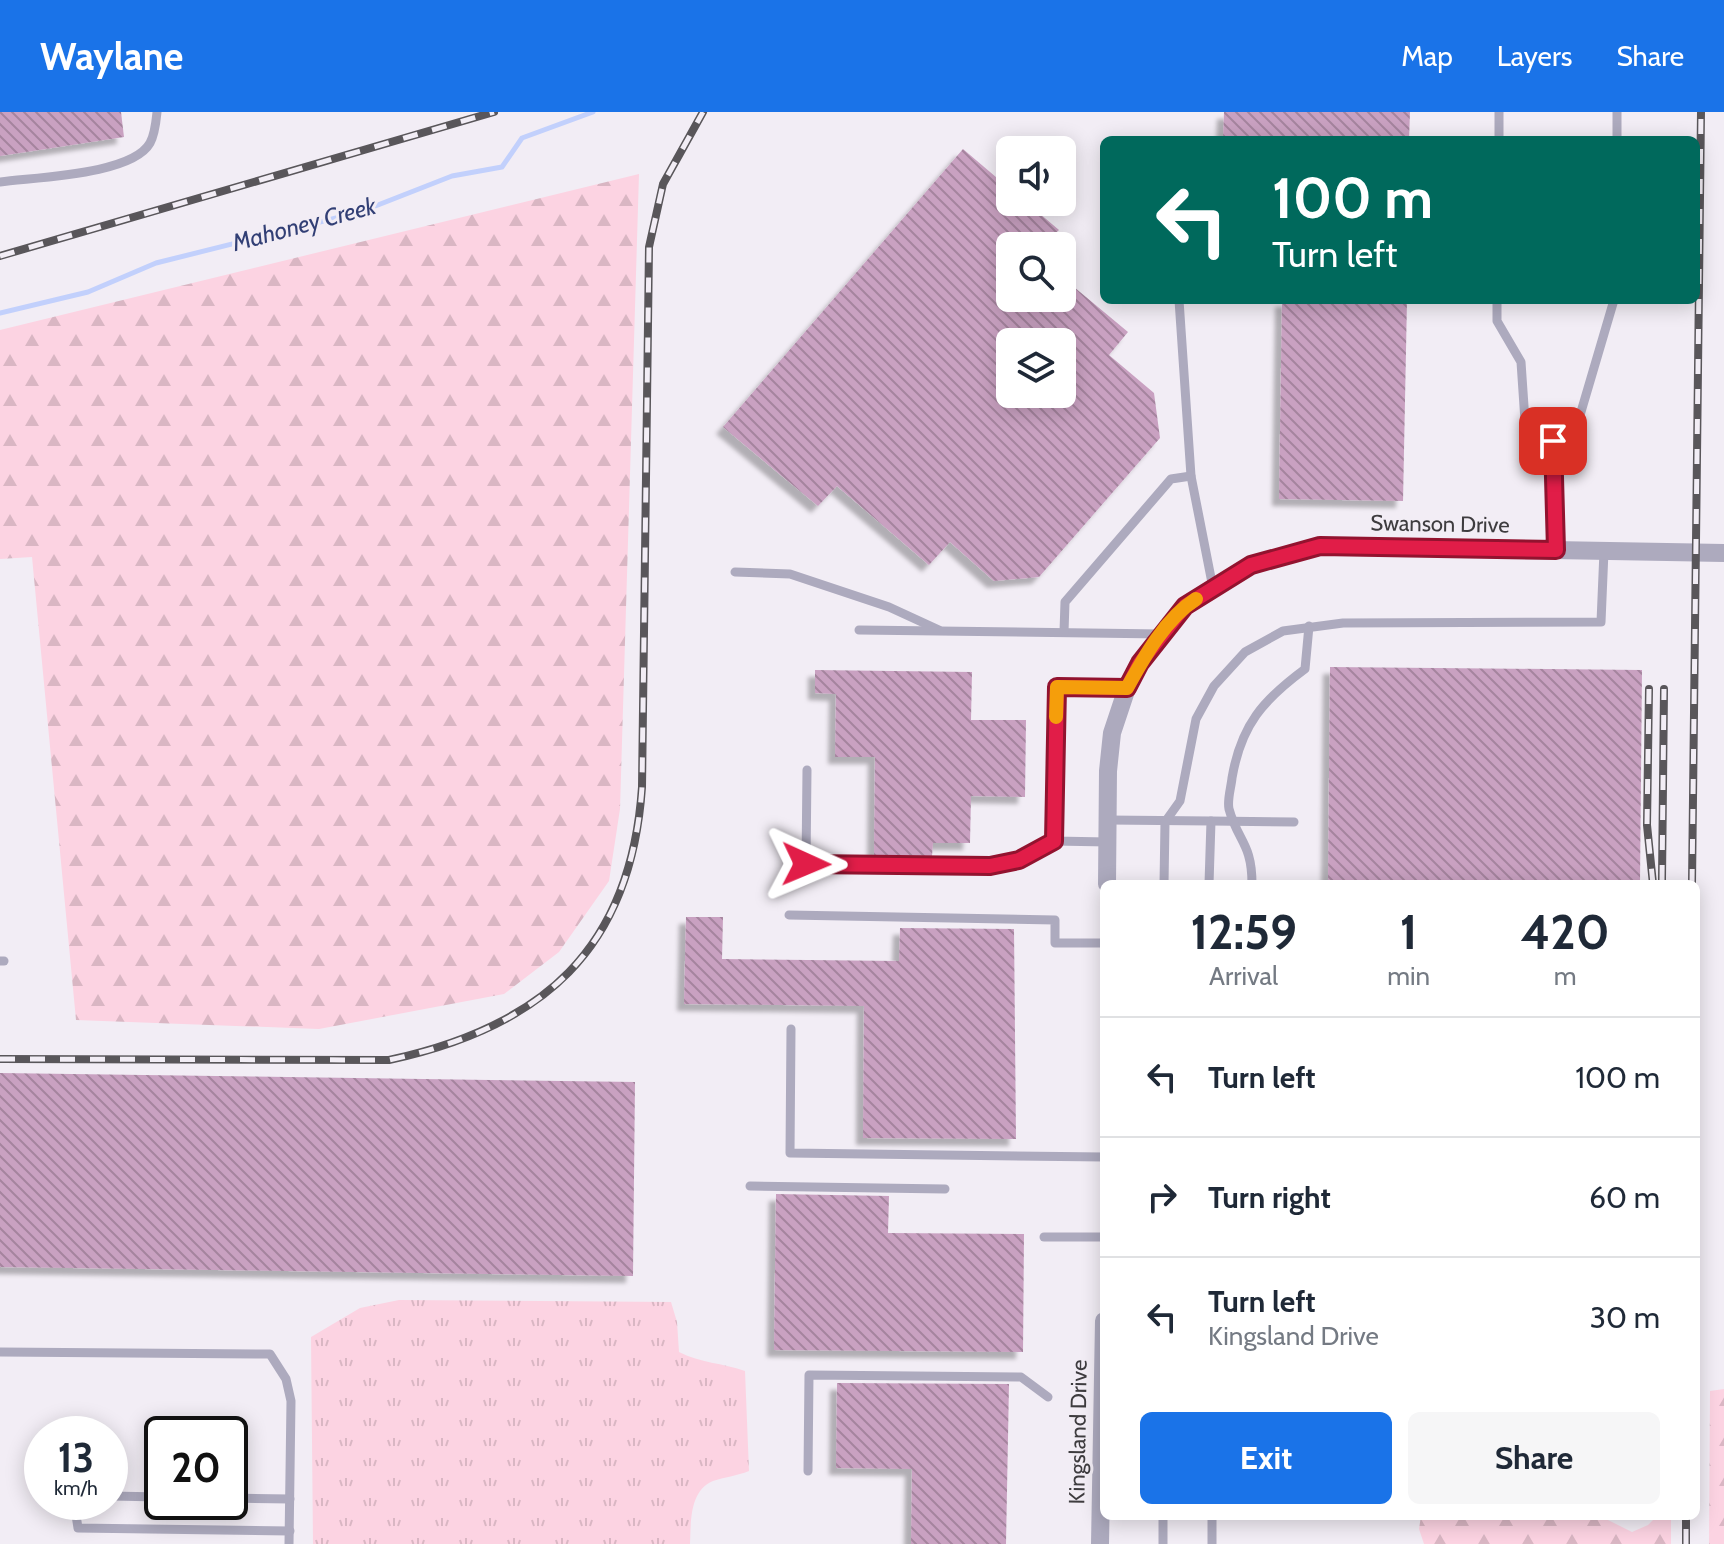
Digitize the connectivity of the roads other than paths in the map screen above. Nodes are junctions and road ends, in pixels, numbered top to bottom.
1 (157, 112) edge
2 (1499, 112) edge
3 (1617, 112) edge
4 (1499, 136) edge
5 (1617, 136) edge
6 (0, 182) edge
7 (1179, 304) edge
8 (1497, 304) edge
9 (1613, 304) edge
10 (1553, 441) junction
11 (1191, 476) junction
12 (1556, 550) junction
13 (1604, 551) junction
14 (1724, 553) edge
15 (735, 572) dead end
16 (1213, 588) junction
17 (1309, 626) junction
18 (859, 630) dead end
19 (942, 631) junction
20 (1064, 632) junction
21 (1162, 634) junction
22 (1127, 688) junction
23 (807, 770) dead end
24 (1108, 820) junction
25 (1211, 821) junction
26 (1234, 821) junction
27 (1165, 822) junction
28 (1294, 822) dead end
29 (1054, 841) junction
30 (1108, 842) junction
31 (1107, 880) edge
32 (1164, 880) edge
33 (1209, 880) edge
34 (1252, 880) edge
35 (789, 915) dead end
36 (1100, 943) edge
37 (791, 1029) dead end
38 (1100, 1157) edge
39 (750, 1186) dead end
40 (945, 1189) dead end
41 (1044, 1237) dead end
42 (1100, 1237) edge
43 (0, 1352) edge
44 (1048, 1397) dead end
45 (808, 1471) dead end
46 (248, 1498) edge
47 (290, 1499) junction
48 (77, 1520) edge
49 (1101, 1520) edge
50 (1163, 1520) edge
51 (1212, 1520) edge
52 (290, 1531) junction
53 (289, 1544) edge
54 (1100, 1544) edge
55 (1163, 1544) edge
56 (1212, 1544) edge

1 - 6 lane
2 - 4 lane
3 - 5 lane
7 - 11 lane
8 - 10 lane
9 - 10 lane
10 - 12 lane
11 - 16 lane
11 - 20 lane
12 - 13 street, Swanson Drive
12 - 16 street, Swanson Drive
13 - 14 street, Swanson Drive
13 - 17 lane
15 - 19 lane
16 - 21 street
17 - 26 lane
17 - 27 lane
18 - 19 lane
19 - 20 lane
20 - 21 lane
21 - 22 street
22 - 24 street
22 - 29 lane
23 - 29 lane
24 - 27 lane
24 - 30 street
25 - 26 lane
25 - 27 lane
25 - 33 lane
26 - 28 lane
26 - 34 lane
27 - 32 lane
29 - 30 lane
30 - 31 street
35 - 36 lane
37 - 38 lane
39 - 40 lane
41 - 42 lane
43 - 47 lane
44 - 45 lane
46 - 47 lane
47 - 52 lane
48 - 52 lane
49 - 54 street, Kingsland Drive
50 - 55 lane
51 - 56 lane
52 - 53 lane

